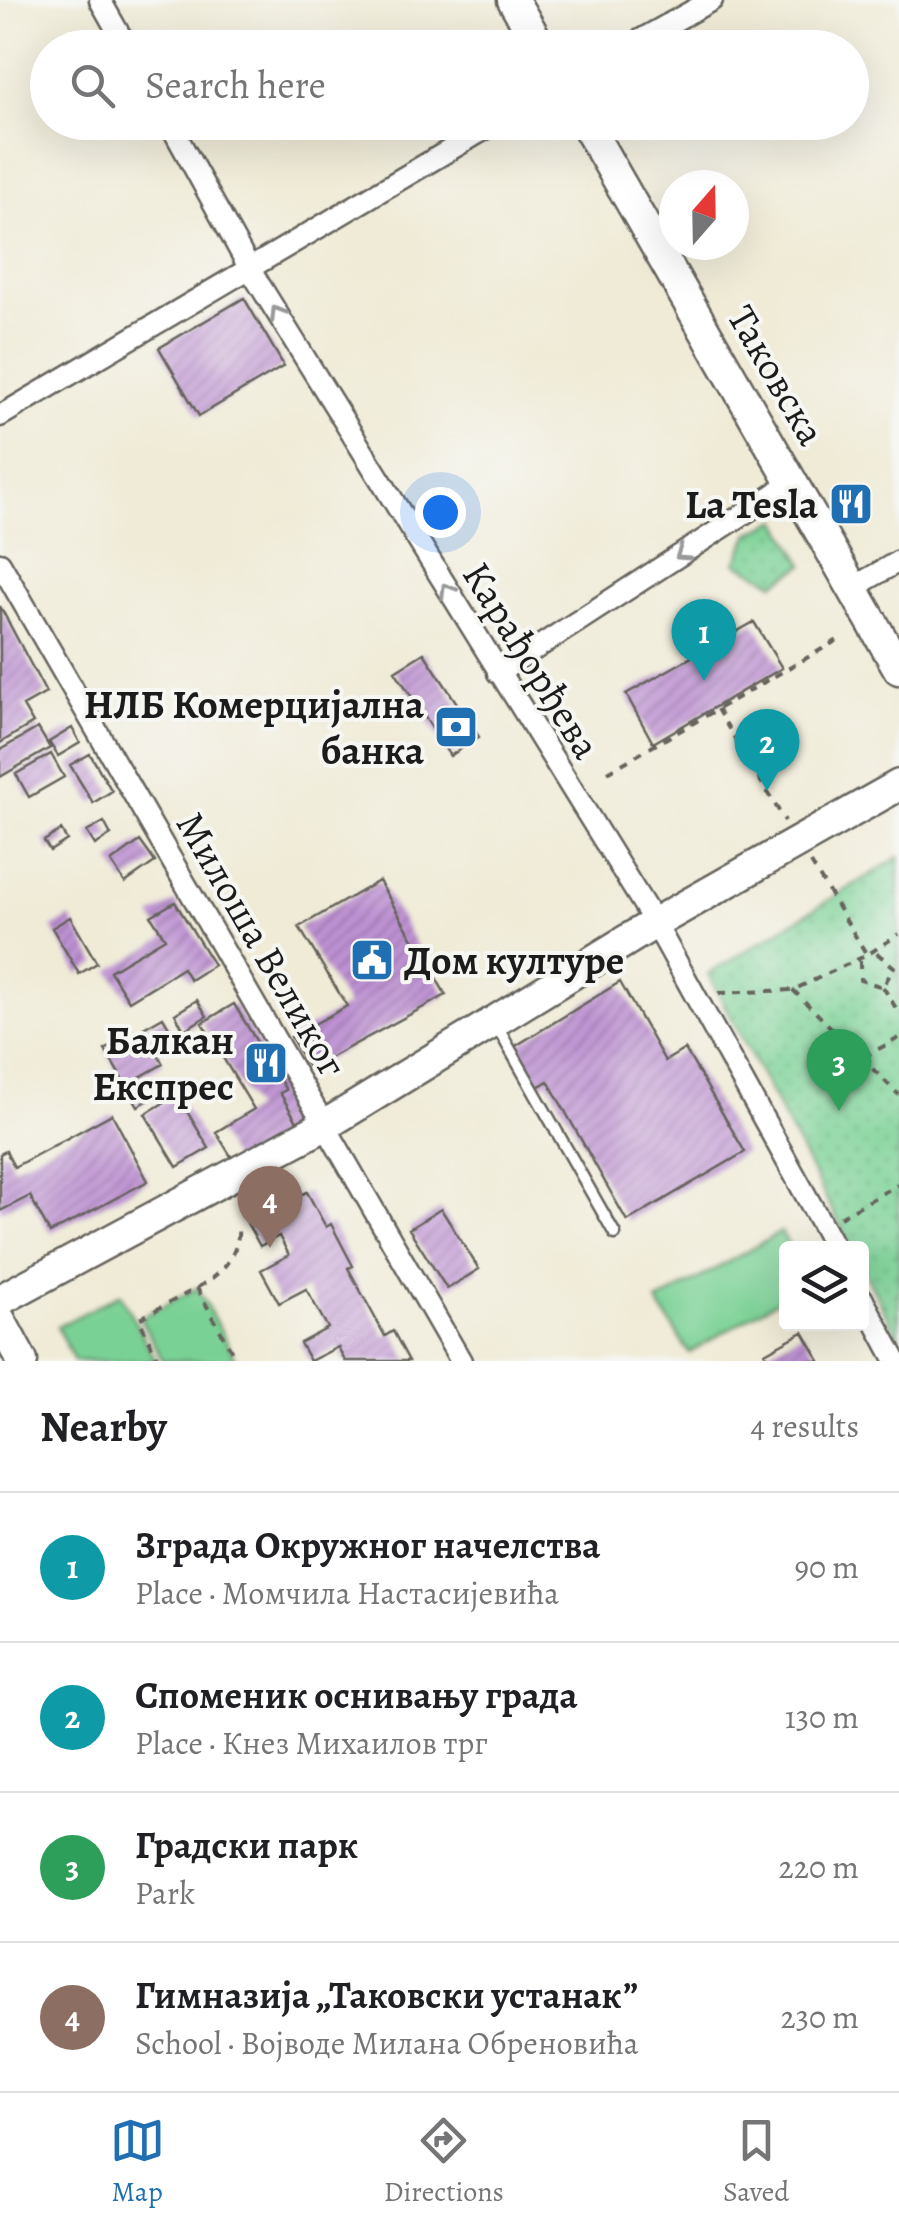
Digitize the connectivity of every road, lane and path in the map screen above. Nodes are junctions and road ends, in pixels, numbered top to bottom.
1 (100, 0) edge
2 (513, 0) edge
3 (712, 0) edge
4 (116, 30) edge
5 (530, 30) edge
6 (658, 30) edge
7 (178, 140) edge
8 (467, 140) edge
9 (595, 140) edge
10 (252, 271) junction
11 (0, 416) edge
12 (793, 482) junction
13 (899, 561) edge
14 (0, 564) edge
15 (854, 586) junction
16 (844, 637) dead end
17 (899, 669) edge
18 (498, 673) junction
19 (717, 710) junction
20 (608, 772) dead end
21 (899, 785) edge
22 (798, 842) junction
23 (656, 924) junction
24 (899, 934) edge
25 (874, 951) junction
26 (868, 955) junction
27 (860, 958) junction
28 (883, 988) junction
29 (793, 990) junction
30 (694, 994) junction
31 (899, 1013) edge
32 (494, 1022) junction
33 (899, 1038) edge
34 (862, 1058) junction
35 (899, 1095) edge
36 (326, 1124) junction
37 (899, 1184) edge
38 (238, 1224) dead end
39 (823, 1227) junction
40 (615, 1234) dead end
41 (831, 1241) edge
42 (197, 1288) junction
43 (0, 1300) edge
44 (869, 1311) edge
45 (0, 1320) edge
46 (22, 1361) edge
47 (159, 1361) edge
48 (237, 1361) edge
49 (461, 1361) edge
50 (896, 1361) edge

1 - 4 street
2 - 5 street
3 - 6 street
7 - 10 street, Карађорђева
8 - 10 street
9 - 12 street, Таковска
10 - 11 street
18 -> 10 street, Карађорђева
12 - 15 street, Таковска
12 -> 18 street
13 - 15 street
14 - 36 street, Милоша Великог
15 - 17 street, Таковска
16 - 19 path
18 - 23 street, Карађорђева
19 - 20 path
19 - 22 path
21 - 22 street
22 - 23 street
22 - 26 path
23 - 30 street, Карађорђева
23 - 32 street
24 - 25 path
25 - 26 path
25 - 28 path
26 - 27 path
27 - 28 path
27 - 29 path
28 - 31 path
29 - 30 path
29 - 34 path
30 - 39 street, Карађорђева
32 - 36 street
32 - 40 lane
33 - 34 path
34 - 35 path
36 - 43 street
36 - 49 street, Милоша Великог
37 - 39 path
38 - 42 path
39 - 41 street, Карађорђева
42 - 47 path
42 - 48 path
44 - 50 street
45 - 46 street

